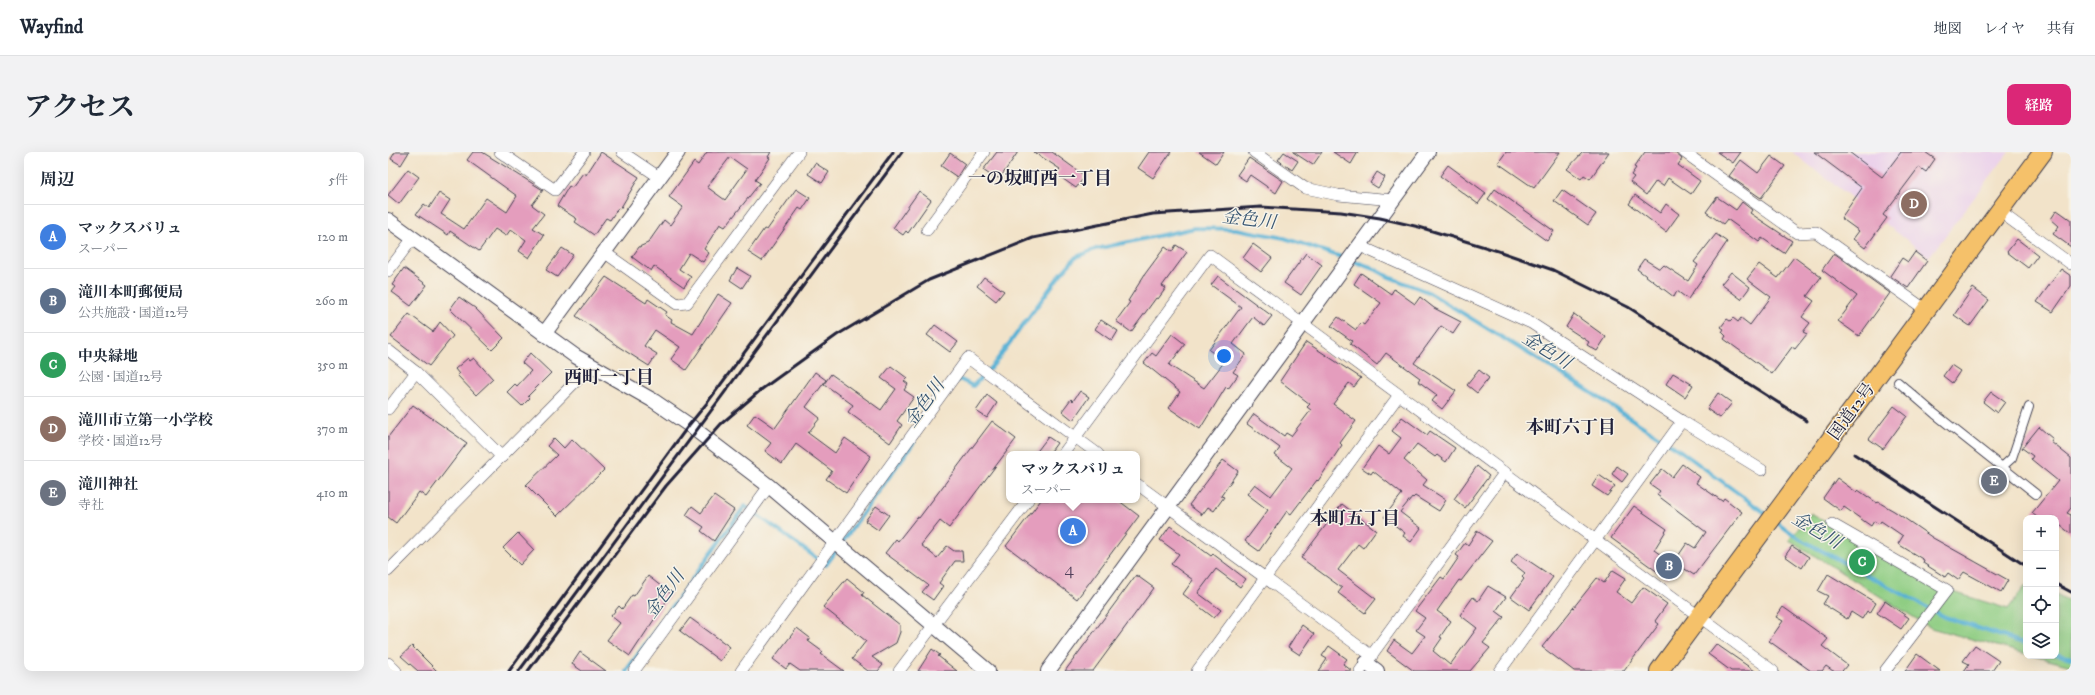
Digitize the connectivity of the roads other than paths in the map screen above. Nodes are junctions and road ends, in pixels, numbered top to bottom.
1 (500, 152) edge
2 (584, 152) edge
3 (622, 152) edge
4 (678, 152) edge
5 (799, 152) edge
6 (984, 152) edge
7 (1254, 152) edge
8 (1428, 152) edge
9 (1684, 152) edge
10 (2043, 152) edge
11 (659, 177) junction
12 (1393, 200) junction
13 (1999, 211) junction
14 (388, 220) edge
15 (927, 230) dead end
16 (413, 238) junction
17 (1360, 246) junction
18 (604, 252) junction
19 (2071, 264) edge
20 (388, 271) edge
21 (1926, 310) junction
22 (1303, 324) junction
23 (544, 334) junction
24 (388, 350) edge
25 (591, 366) junction
26 (416, 372) junction
27 (1898, 382) dead end
28 (1399, 395) junction
29 (2028, 406) dead end
30 (388, 409) edge
31 (1682, 421) junction
32 (1076, 437) junction
33 (1065, 451) edge
34 (1094, 451) edge
35 (502, 457) junction
36 (2002, 468) junction
37 (1762, 470) dead end
38 (1505, 472) junction
39 (770, 486) junction
40 (1140, 486) edge
41 (2036, 494) dead end
42 (1026, 503) edge
43 (1168, 507) junction
44 (1832, 524) dead end
45 (1595, 541) junction
46 (835, 543) junction
47 (388, 571) edge
48 (1266, 578) junction
49 (1700, 616) junction
50 (933, 626) junction
51 (388, 663) edge
52 (1369, 665) edge
53 (396, 671) edge
54 (634, 671) edge
55 (741, 671) edge
56 (899, 671) edge
57 (988, 671) edge
58 (1048, 671) edge
59 (1197, 671) edge
60 (1500, 671) edge
61 (1659, 671) edge
62 (1773, 671) edge
63 (1884, 671) edge

1 - 2 street
3 - 11 street
4 - 11 street
5 - 18 street
6 - 15 street
7 - 12 street
8 - 12 street
9 - 21 street
10 - 13 highway, 国道12号
11 - 18 street
12 - 17 street
13 - 19 street
13 - 21 highway, 国道12号
14 - 16 street
16 - 20 street
16 - 23 street
17 - 22 street
17 - 31 street
18 - 23 street
21 - 49 highway, 国道12号
22 - 28 street
22 - 32 street
22 - 43 street
23 - 25 street
24 - 26 street
25 - 35 street
25 - 39 street
26 - 30 street
26 - 35 street
27 - 36 street
28 - 38 street
28 - 48 street
29 - 36 street
31 - 37 street
31 - 45 street
32 - 33 street
32 - 34 street
32 - 46 street
35 - 47 street
36 - 41 street
38 - 45 street
38 - 52 street
39 - 46 street
39 - 54 street
40 - 43 street
42 - 50 street
43 - 48 street
43 - 58 street
44 - 63 street
45 - 49 street
45 - 60 street
46 - 50 street
46 - 55 street
48 - 52 street
48 - 59 street
49 - 61 highway, 国道12号
49 - 62 street
50 - 56 street
50 - 57 street
51 - 53 street

